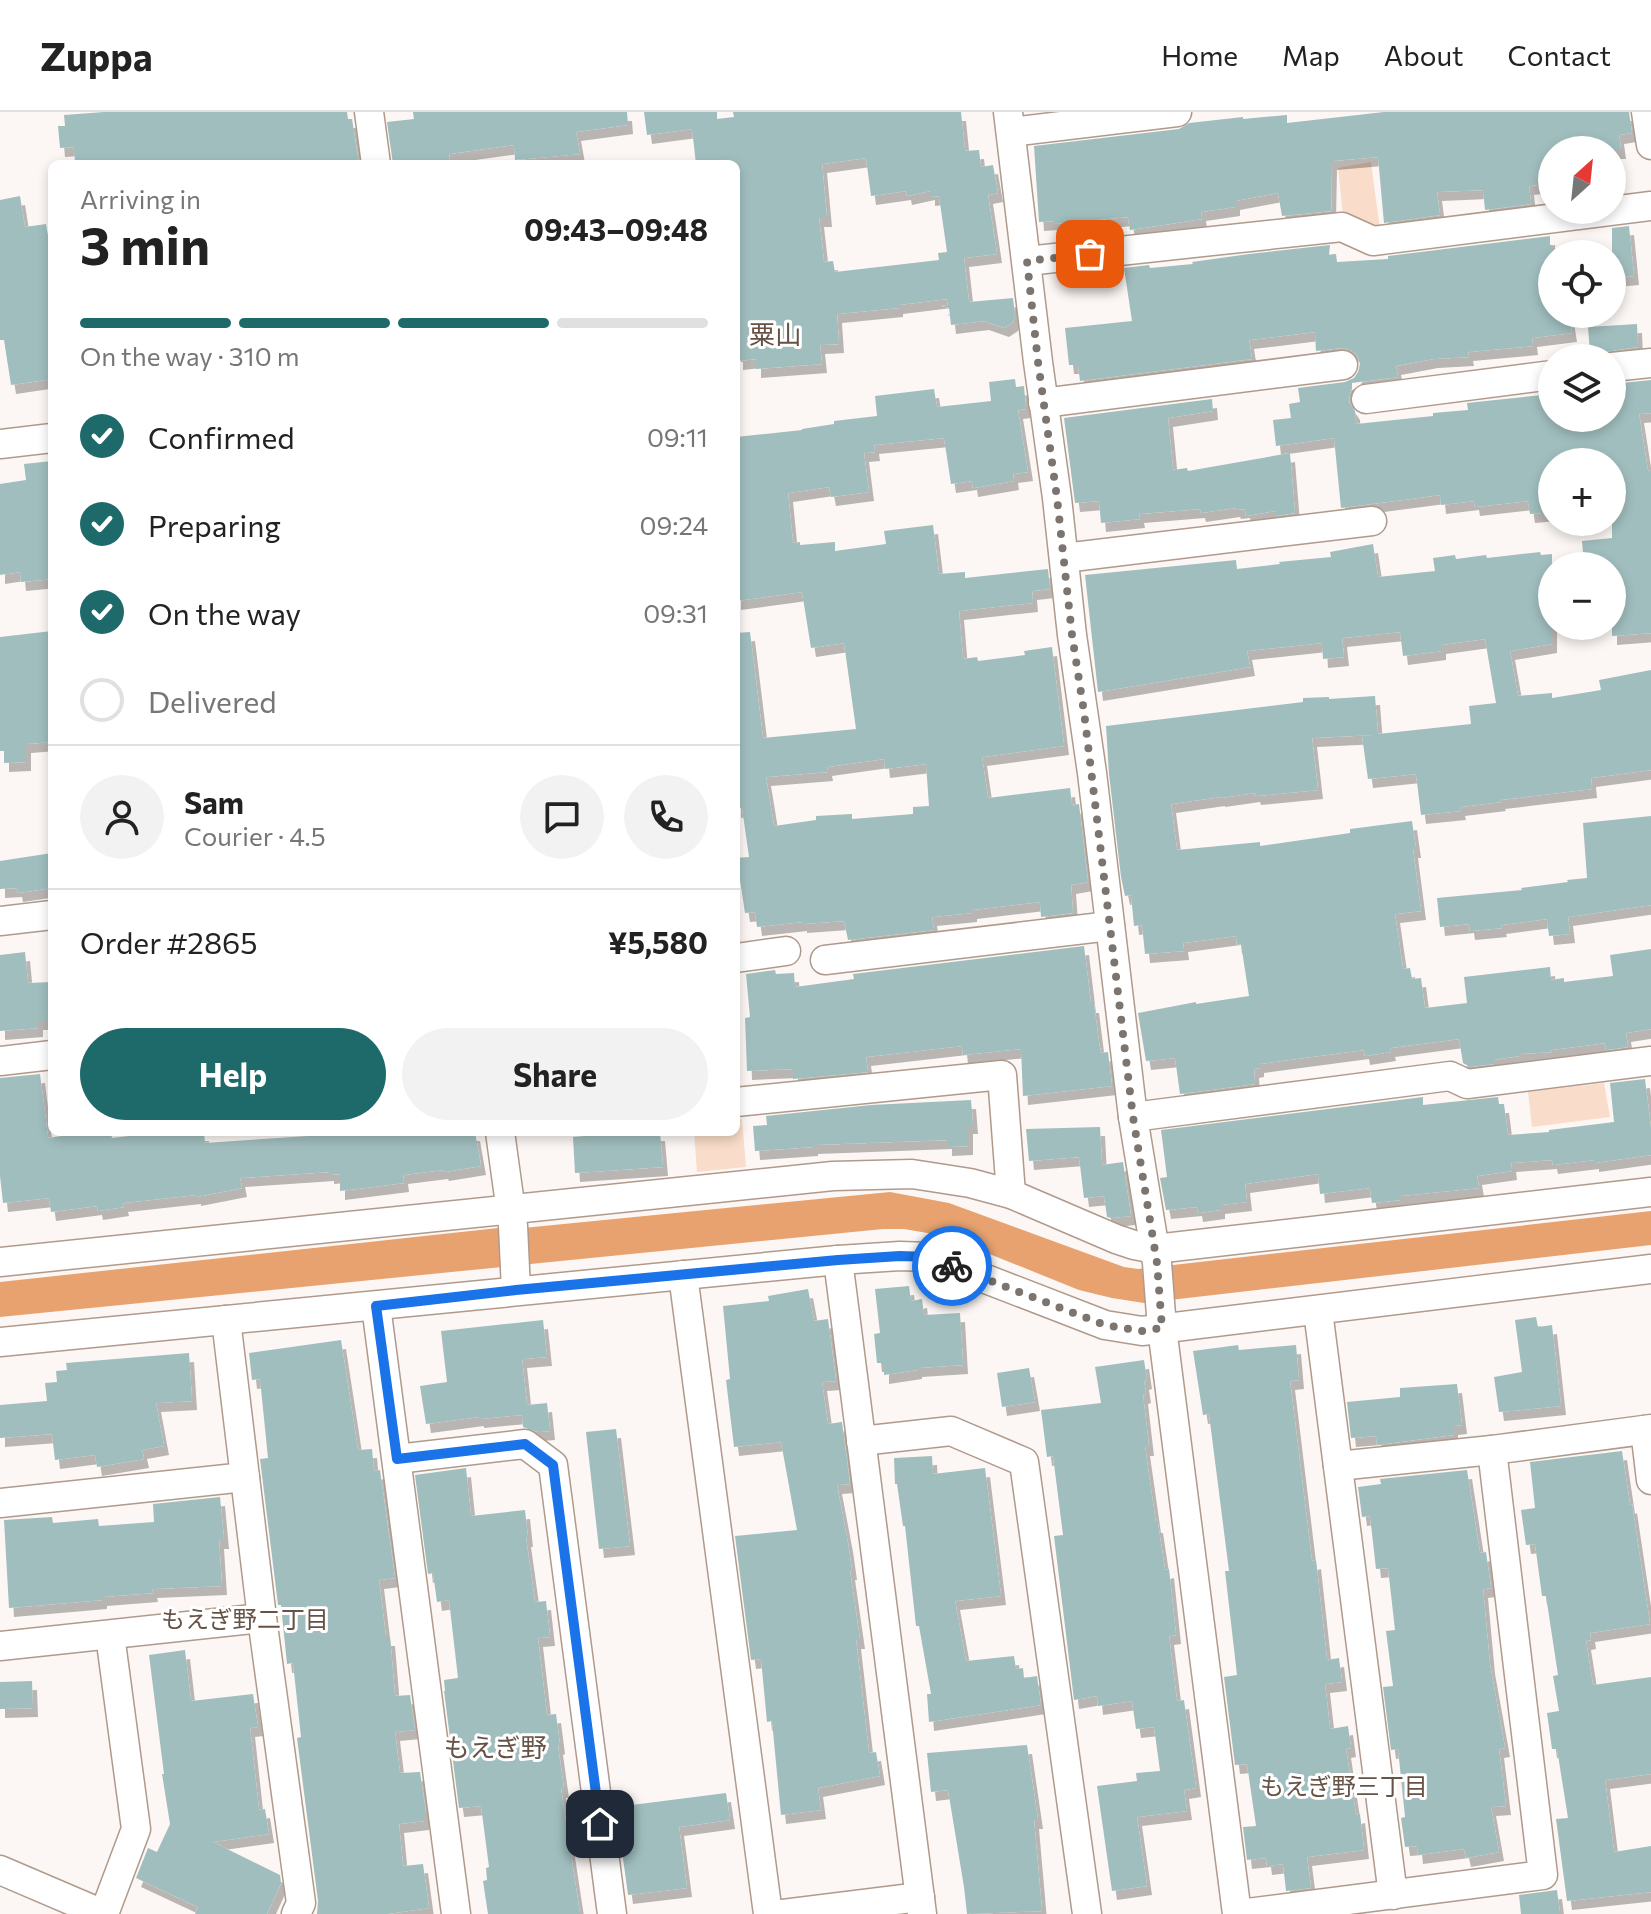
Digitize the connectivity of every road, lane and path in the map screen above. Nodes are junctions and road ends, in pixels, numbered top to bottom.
1 (369, 112) edge
2 (1177, 112) edge
3 (1646, 112) edge
4 (1009, 122) edge
5 (1651, 145) edge
6 (375, 160) edge
7 (1651, 206) edge
8 (1027, 261) junction
9 (1651, 363) edge
10 (1343, 365) dead end
11 (1626, 366) edge
12 (1538, 377) edge
13 (1366, 399) dead end
14 (1043, 403) junction
15 (48, 438) edge
16 (0, 444) edge
17 (1372, 521) dead end
18 (1064, 558) junction
19 (48, 915) edge
20 (0, 921) edge
21 (1110, 926) junction
22 (786, 951) dead end
23 (740, 957) edge
24 (825, 960) dead end
25 (48, 1055) edge
26 (0, 1061) edge
27 (1651, 1061) edge
28 (740, 1102) edge
29 (1133, 1117) junction
30 (501, 1136) edge
31 (1651, 1192) edge
32 (1011, 1194) junction
33 (512, 1218) junction
34 (1156, 1256) junction
35 (838, 1260) junction
36 (0, 1262) edge
37 (1651, 1269) edge
38 (683, 1275) junction
39 (515, 1281) junction
40 (376, 1306) junction
41 (1318, 1311) junction
42 (1162, 1317) junction
43 (226, 1320) junction
44 (0, 1342) edge
45 (1648, 1430) edge
46 (861, 1441) junction
47 (1492, 1450) junction
48 (397, 1459) junction
49 (1338, 1466) junction
50 (245, 1477) junction
51 (1651, 1480) edge
52 (0, 1503) edge
53 (262, 1618) junction
54 (110, 1635) junction
55 (0, 1646) edge
56 (0, 1870) edge
57 (1393, 1895) junction
58 (921, 1906) edge
59 (104, 1914) edge
60 (296, 1914) edge
61 (456, 1914) edge
62 (612, 1914) edge
63 (768, 1914) edge
64 (783, 1914) edge
65 (1087, 1914) edge
66 (1238, 1914) edge

1 - 6 street
2 - 4 street
3 - 5 street
4 - 8 street
7 - 8 street
8 - 14 street
9 - 11 street
10 - 14 street
12 - 13 street
14 - 18 street
15 - 16 street
17 - 18 street
18 - 21 street
19 - 20 street
21 - 24 street
21 - 29 street
22 - 23 street
25 - 26 street
27 - 29 street
28 - 32 street
29 - 34 street
30 - 33 street
31 - 34 street
32 - 33 street
32 - 34 street
33 - 36 street
33 - 39 street
34 - 42 street
35 - 38 street
35 - 42 street
35 - 46 street
37 - 41 street
38 - 39 street
38 - 63 street
39 - 40 street
40 - 43 street
40 - 48 street
41 - 42 street
41 - 49 street
42 - 66 street
43 - 44 street
43 - 50 street
45 - 47 street
45 - 51 street
46 - 58 street
46 - 65 street
47 - 49 street
47 - 57 street
48 - 61 street
48 - 62 street
49 - 57 street
50 - 52 street
50 - 53 street
53 - 54 street
53 - 60 street
54 - 55 street
54 - 59 street
56 - 59 street
57 - 66 street
58 - 64 street

